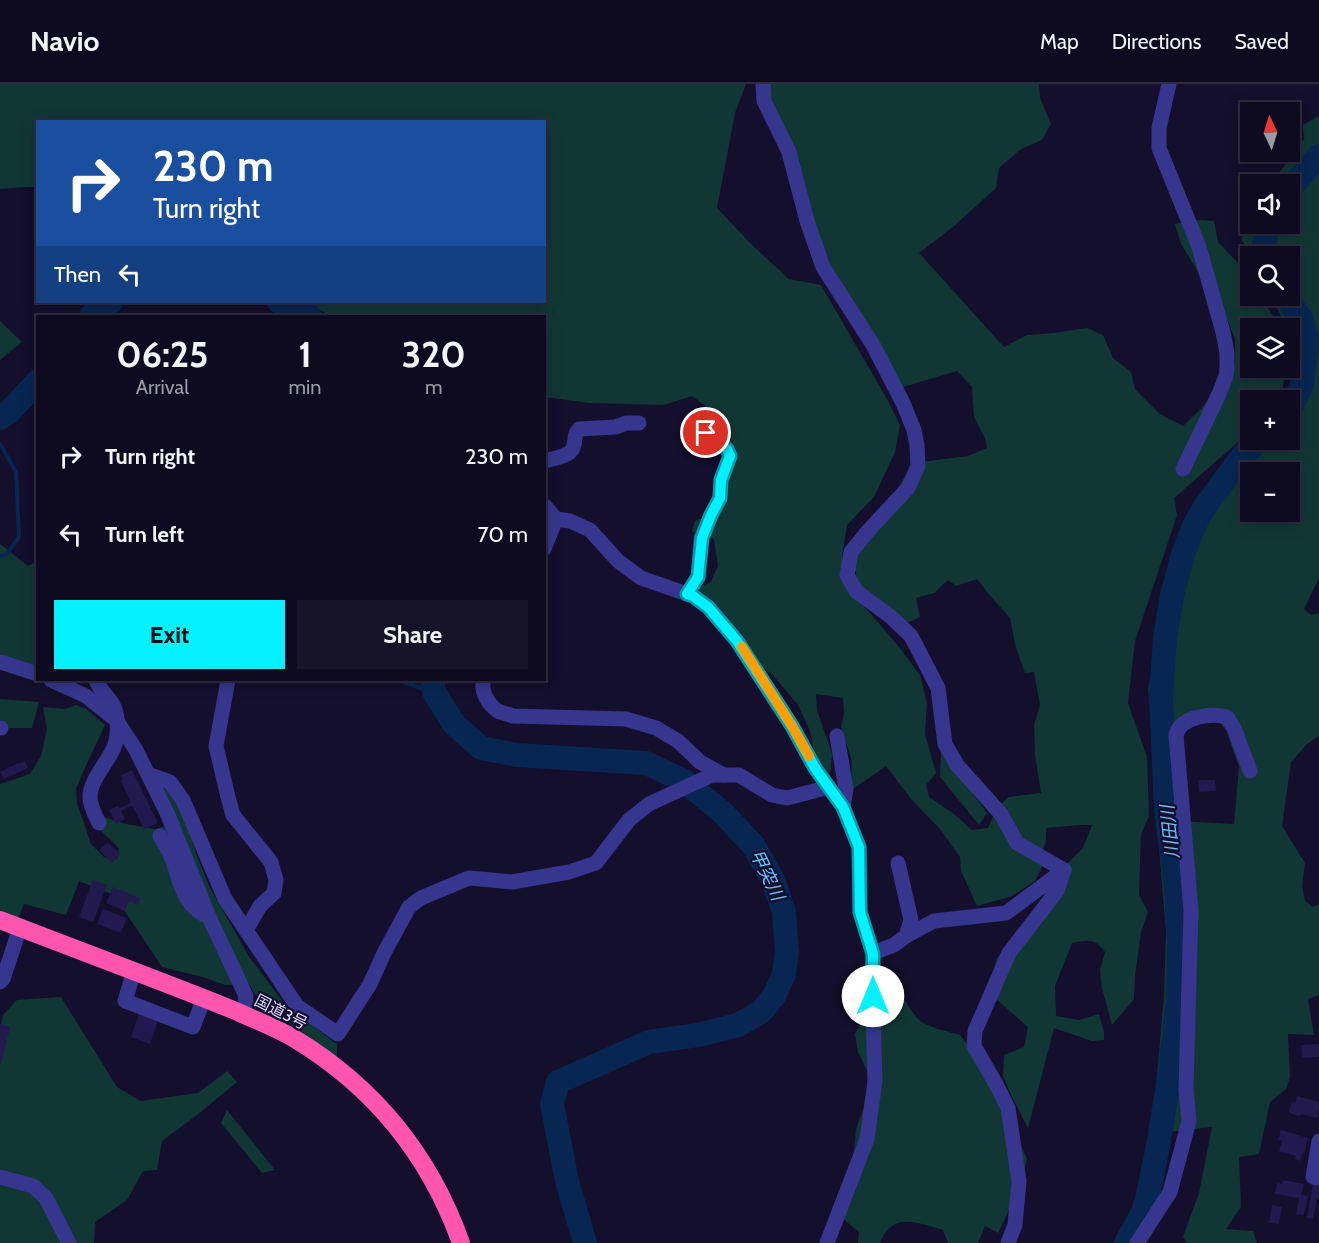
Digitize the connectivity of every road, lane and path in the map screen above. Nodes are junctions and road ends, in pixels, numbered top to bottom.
1 (763, 84) edge
2 (1168, 84) edge
3 (693, 422) dead end
4 (639, 423) dead end
5 (546, 460) edge
6 (1184, 470) dead end
7 (546, 507) edge
8 (556, 519) junction
9 (546, 544) edge
10 (687, 594) junction
11 (0, 662) edge
12 (36, 673) edge
13 (53, 681) edge
14 (96, 681) edge
15 (228, 681) edge
16 (484, 681) edge
17 (117, 721) junction
18 (837, 736) dead end
19 (1250, 771) dead end
20 (148, 774) junction
21 (718, 775) junction
22 (829, 787) junction
23 (843, 807) junction
24 (99, 823) dead end
25 (160, 836) dead end
26 (898, 863) dead end
27 (1064, 870) junction
28 (209, 917) junction
29 (0, 920) edge
30 (20, 928) junction
31 (246, 930) junction
32 (906, 936) junction
33 (873, 954) junction
34 (134, 971) junction
35 (0, 982) edge
36 (204, 998) junction
37 (244, 1015) junction
38 (1319, 1141) edge
39 (0, 1177) edge
40 (1319, 1178) edge
41 (69, 1243) edge
42 (461, 1243) edge
43 (827, 1243) edge
44 (1008, 1243) edge
45 (1137, 1243) edge

1 - 27 street
2 - 6 street
3 - 10 street
4 - 5 street
7 - 8 street
8 - 9 street
8 - 10 street
10 - 22 street
11 - 12 street
13 - 17 street
14 - 17 street
15 - 31 street
16 - 21 street
17 - 20 street
17 - 24 street
18 - 23 street
19 - 45 street
20 - 28 street
20 - 31 street
21 - 22 street
21 - 31 street
22 - 23 street
23 - 33 street
25 - 28 street
26 - 32 street
27 - 32 street
27 - 44 street
28 - 37 street
29 - 30 highway, 国道3号
30 - 34 highway, 国道3号
30 - 35 street
32 - 33 street
33 - 43 street
34 - 36 highway, 国道3号
34 - 36 street
36 - 37 highway, 国道3号
37 - 42 highway, 国道3号
38 - 40 street
39 - 41 street

